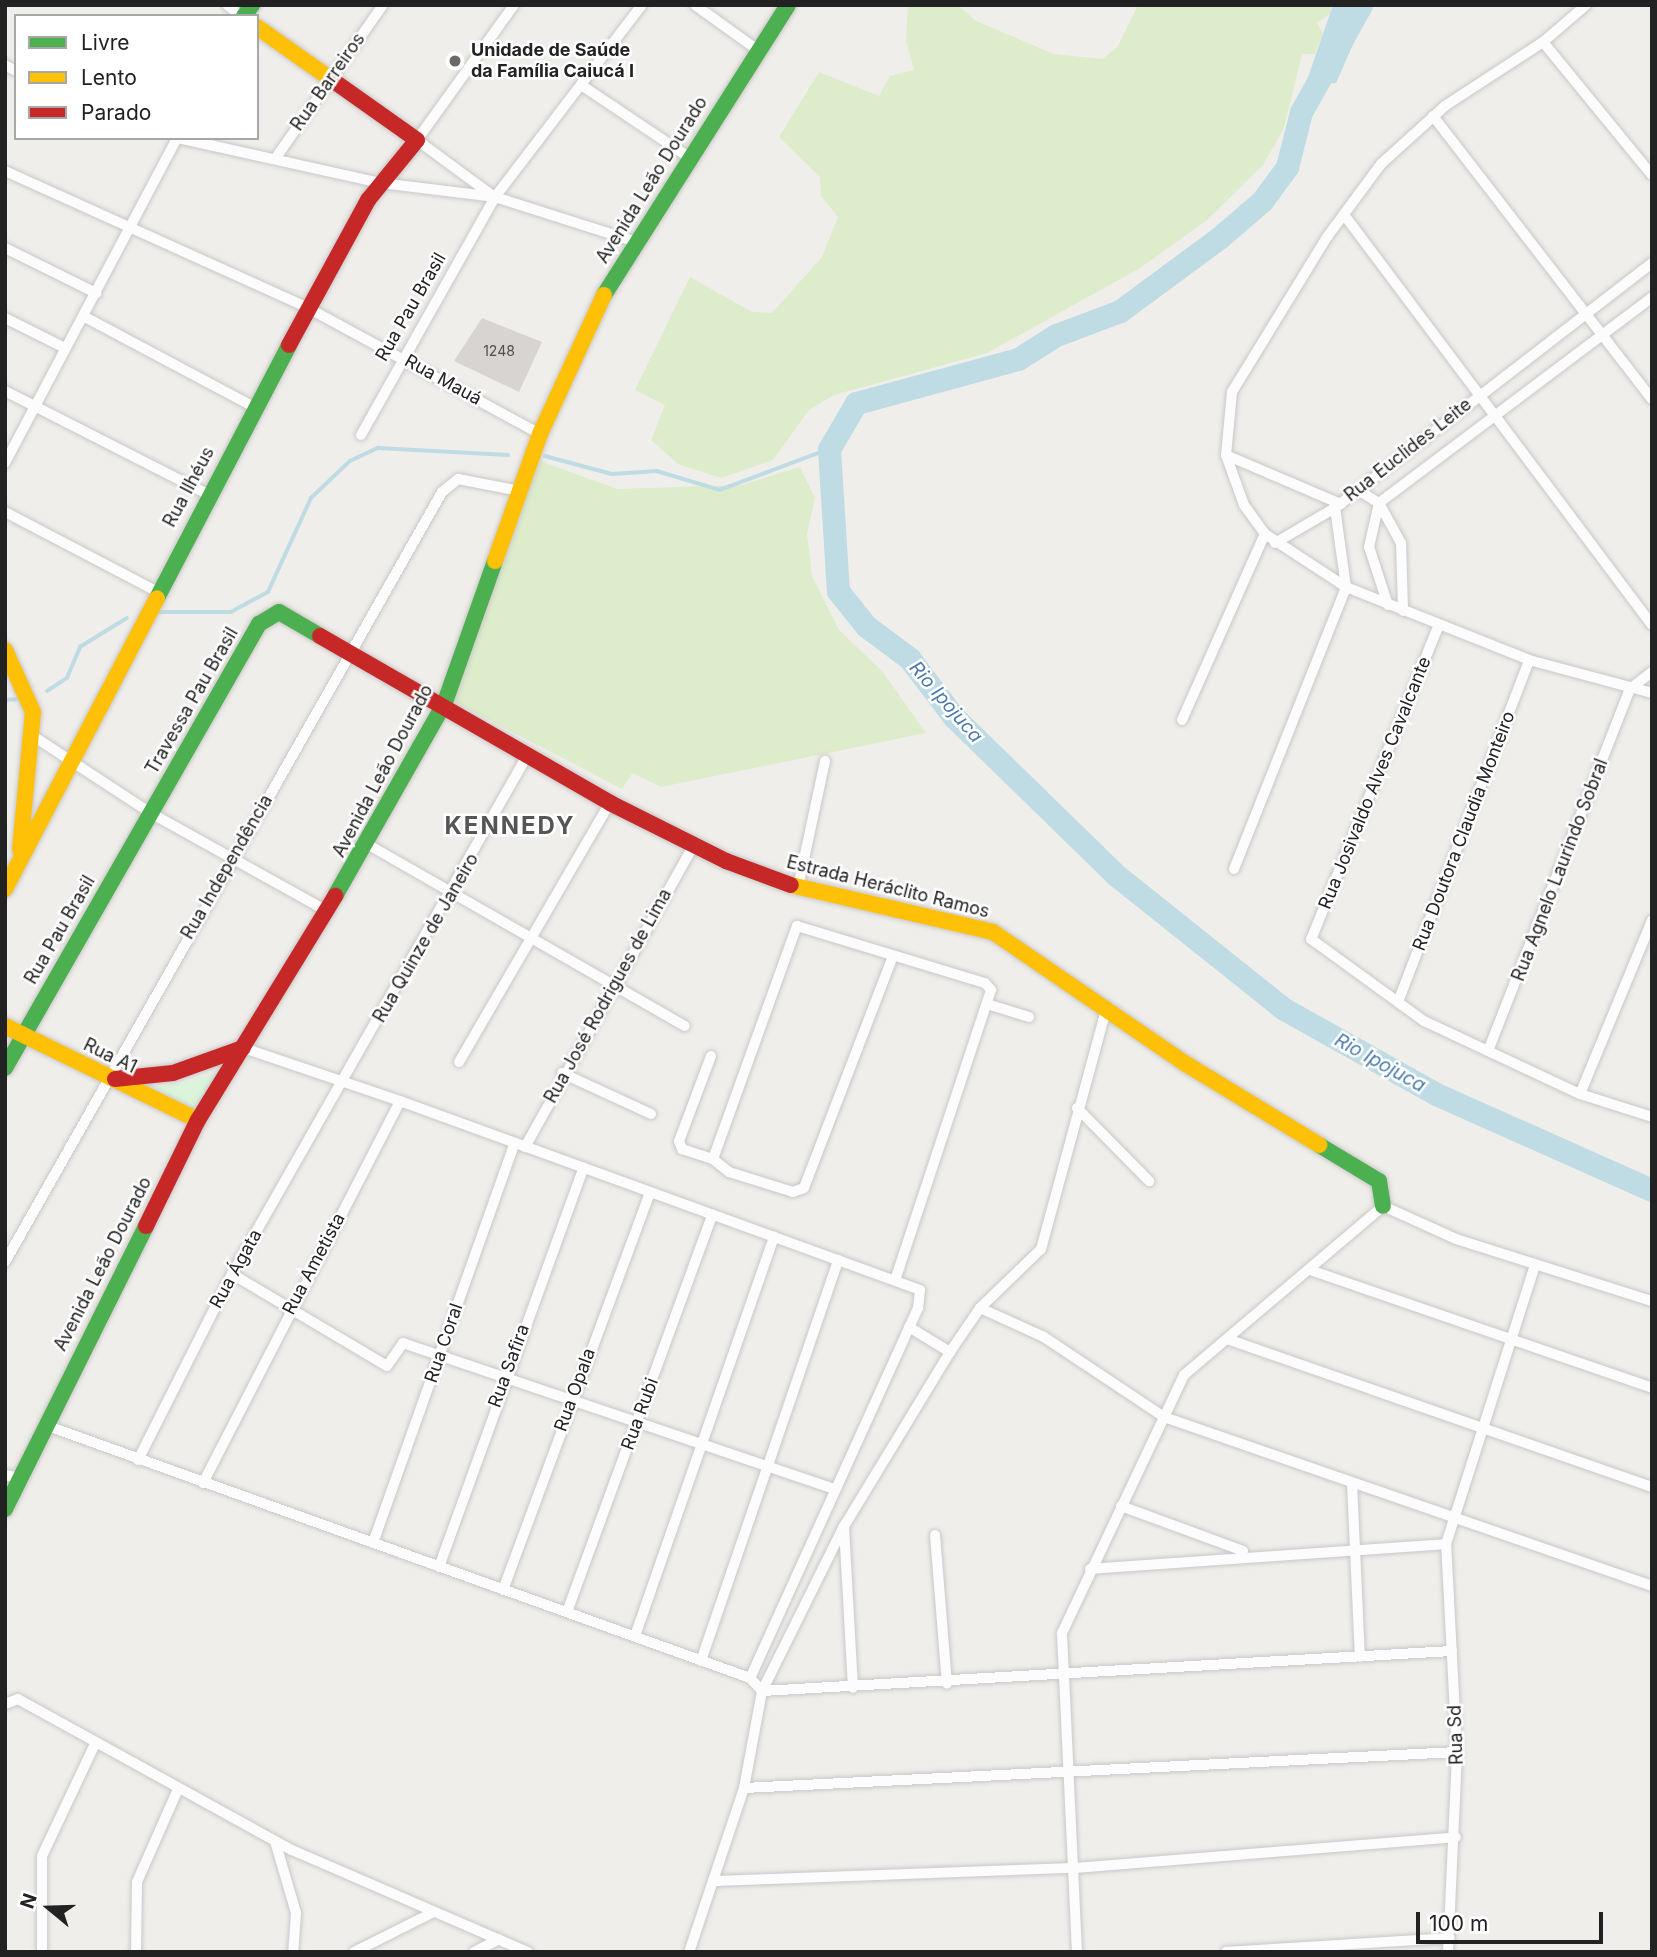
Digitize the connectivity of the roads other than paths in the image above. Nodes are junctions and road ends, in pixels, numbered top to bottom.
1 (383, 5) edge
2 (513, 5) edge
3 (642, 5) edge
4 (695, 5) edge
5 (788, 5) edge
6 (1586, 5) edge
7 (259, 28) edge
8 (1543, 42) junction
9 (758, 51) junction
10 (330, 78) junction
11 (581, 85) junction
12 (1433, 116) junction
13 (177, 140) edge
14 (187, 140) edge
15 (417, 140) junction
16 (687, 156) junction
17 (275, 159) junction
18 (5, 171) edge
19 (1652, 175) edge
20 (381, 183) junction
21 (495, 197) junction
22 (1345, 216) junction
23 (133, 225) junction
24 (633, 240) junction
25 (5, 248) edge
26 (1652, 263) edge
27 (96, 293) junction
28 (1652, 297) edge
29 (308, 308) junction
30 (1586, 313) junction
31 (83, 316) junction
32 (5, 318) edge
33 (1602, 334) junction
34 (65, 348) junction
35 (404, 358) junction
36 (5, 391) edge
37 (1481, 392) junction
38 (1652, 399) edge
39 (34, 406) junction
40 (254, 407) junction
41 (1497, 413) junction
42 (540, 434) junction
43 (361, 435) dead end
44 (1226, 456) junction
45 (5, 463) edge
46 (1358, 490) junction
47 (520, 491) junction
48 (207, 494) junction
49 (1379, 503) junction
50 (1338, 506) junction
51 (5, 512) edge
52 (1265, 534) junction
53 (1275, 543) junction
54 (1346, 587) junction
55 (156, 591) junction
56 (1388, 605) junction
57 (1403, 611) junction
58 (270, 612) joint
59 (1652, 625) edge
60 (1438, 627) junction
61 (5, 650) edge
62 (351, 653) junction
63 (1529, 660) junction
64 (1652, 672) edge
65 (1630, 689) junction
66 (1652, 693) edge
67 (445, 702) junction
68 (1182, 720) dead end
69 (33, 736) junction
70 (527, 756) junction
71 (66, 761) junction
72 (825, 761) dead end
73 (610, 803) junction
74 (149, 812) junction
75 (367, 844) junction
76 (693, 846) junction
77 (231, 859) junction
78 (17, 866) junction
79 (1234, 869) dead end
80 (798, 887) junction
81 (5, 888) edge
82 (451, 897) junction
83 (327, 911) junction
84 (1652, 920) edge
85 (530, 942) junction
86 (894, 956) junction
87 (610, 987) junction
88 (1398, 1002) junction
89 (987, 1004) junction
90 (1106, 1010) junction
91 (1029, 1017) dead end
92 (5, 1026) edge
93 (685, 1026) dead end
94 (23, 1035) junction
95 (243, 1048) junction
96 (1488, 1051) junction
97 (711, 1056) dead end
98 (459, 1062) dead end
99 (5, 1068) edge
100 (562, 1073) junction
101 (111, 1078) junction
102 (343, 1082) junction
103 (1580, 1094) junction
104 (400, 1101) junction
105 (1077, 1108) junction
106 (651, 1114) dead end
107 (1652, 1117) edge
108 (198, 1120) junction
109 (520, 1145) junction
110 (713, 1159) junction
111 (584, 1167) junction
112 (1149, 1181) dead end
113 (650, 1192) junction
114 (1383, 1206) junction
115 (712, 1216) junction
116 (774, 1236) junction
117 (838, 1260) junction
118 (5, 1262) edge
119 (1535, 1265) junction
120 (1310, 1270) junction
121 (232, 1274) junction
122 (895, 1280) junction
123 (1652, 1301) edge
124 (291, 1307) junction
125 (981, 1308) junction
126 (909, 1327) junction
127 (1227, 1339) junction
128 (1511, 1340) junction
129 (950, 1352) junction
130 (440, 1354) junction
131 (505, 1375) junction
132 (1652, 1388) edge
133 (571, 1398) junction
134 (1164, 1417) junction
135 (637, 1422) junction
136 (45, 1425) junction
137 (1482, 1427) junction
138 (700, 1446) junction
139 (138, 1460) junction
140 (765, 1466) junction
141 (13, 1477) edge
142 (203, 1483) junction
143 (1352, 1483) junction
144 (1652, 1487) edge
145 (835, 1489) junction
146 (1121, 1506) junction
147 (5, 1509) edge
148 (1450, 1518) junction
149 (844, 1526) junction
150 (935, 1535) dead end
151 (373, 1543) junction
152 (1446, 1544) junction
153 (1355, 1549) junction
154 (1248, 1553) junction
155 (439, 1567) junction
156 (1090, 1569) junction
157 (1652, 1586) edge
158 (503, 1590) junction
159 (567, 1612) junction
160 (635, 1636) junction
161 (1451, 1651) junction
162 (1360, 1657) junction
163 (701, 1661) junction
164 (1059, 1673) junction
165 (750, 1678) junction
166 (947, 1684) junction
167 (853, 1688) junction
168 (762, 1691) junction
169 (5, 1704) edge
170 (95, 1744) junction
171 (1457, 1752) junction
172 (1069, 1773) junction
173 (744, 1788) junction
174 (178, 1789) junction
175 (1456, 1837) junction
176 (275, 1841) junction
177 (1074, 1868) junction
178 (713, 1881) junction
179 (434, 1912) junction
180 (1450, 1938) junction
181 (499, 1939) junction
182 (42, 1952) edge
183 (136, 1952) edge
184 (293, 1952) edge
185 (354, 1952) edge
186 (474, 1952) edge
187 (528, 1952) edge
188 (689, 1952) edge
189 (1077, 1952) edge
190 (1226, 1952) edge
191 (1448, 1952) edge

1 - 10 street, Rua Barreiros
2 - 15 street
3 - 11 street, Rua Pau Brasil
4 - 9 street
5 - 9 main road, Avenida Leão Dourado
6 - 8 street
7 - 10 main road
8 - 12 street
8 - 19 street
9 - 16 main road, Avenida Leão Dourado
10 - 15 main road
10 - 17 street, Rua Barreiros
11 - 16 street
11 - 21 street, Rua Pau Brasil
12 - 22 street
12 - 30 street
13 - 23 street
14 - 17 street
15 - 20 main road, Rua Ilhéus
15 - 21 street
16 - 24 main road, Avenida Leão Dourado
17 - 20 street
18 - 23 street, Rua Mauá
20 - 21 street
20 - 29 main road, Rua Ilhéus
21 - 24 street
21 - 35 street, Rua Pau Brasil
22 - 37 street
22 - 44 street
23 - 27 street
23 - 29 street, Rua Mauá
24 - 42 main road, Avenida Leão Dourado
25 - 27 street
26 - 30 street, Rua Euclides Leite
27 - 31 street
28 - 33 street, Rua Euclides Leite
29 - 35 street, Rua Mauá
29 - 40 main road, Rua Ilhéus
30 - 33 street
30 - 37 street, Rua Euclides Leite
31 - 34 street
31 - 40 street
32 - 34 street
33 - 38 street
33 - 41 street, Rua Euclides Leite
34 - 39 street
35 - 42 street, Rua Mauá
35 - 43 street, Rua Pau Brasil
36 - 39 street
37 - 41 street
37 - 46 street, Rua Euclides Leite
39 - 45 street
39 - 48 street
40 - 48 main road, Rua Ilhéus
41 - 49 street, Rua Euclides Leite
41 - 59 street
42 - 47 main road, Avenida Leão Dourado
44 - 50 street
44 - 52 street
46 - 49 street
46 - 50 street, Rua Euclides Leite
47 - 62 street, Rua Independência
47 - 67 main road, Avenida Leão Dourado
48 - 55 main road, Rua Ilhéus
49 - 56 street, Rua Euclides Leite
49 - 57 street
50 - 53 street
50 - 54 street, Rua Euclides Leite
51 - 55 street
52 - 53 street
52 - 68 street
53 - 54 street
54 - 56 street
54 - 79 street, Rua Euclides Leite
55 - 71 main road, Rua Ilhéus
56 - 57 street
57 - 60 street
58 - 62 main road, Estrada Heráclito Ramos
58 - 74 main road, Travessa Pau Brasil
60 - 63 street
60 - 88 street, Rua Josivaldo Alves Cavalcante
61 - 69 main road
62 - 67 main road, Estrada Heráclito Ramos
62 - 77 street, Rua Independência
63 - 65 street
63 - 88 street, Rua Doutora Claudia Monteiro
64 - 65 street
65 - 66 street
65 - 96 street, Rua Agnelo Laurindo Sobral
67 - 70 main road, Estrada Heráclito Ramos
67 - 75 main road, Avenida Leão Dourado
69 - 71 street
69 - 78 main road
70 - 73 main road, Estrada Heráclito Ramos
70 - 82 street, Rua Quinze de Janeiro
71 - 74 street
71 - 78 main road, Rua Ilhéus
72 - 80 street
73 - 76 main road, Estrada Heráclito Ramos
73 - 85 street
74 - 77 street
74 - 94 main road, Rua Pau Brasil
75 - 82 street
75 - 83 main road, Avenida Leão Dourado
76 - 80 main road, Estrada Heráclito Ramos
76 - 87 street, Rua José Rodrigues de Lima
77 - 83 street
77 - 101 street, Rua Independência
78 - 81 main road, Rua Ilhéus
80 - 90 main road, Estrada Heráclito Ramos
82 - 85 street
82 - 102 street, Rua Quinze de Janeiro
83 - 95 main road, Avenida Leão Dourado
84 - 103 street
85 - 87 street
85 - 98 street
86 - 89 street
86 - 110 street
86 - 110 street
87 - 93 street
87 - 100 street, Rua José Rodrigues de Lima
88 - 96 street
89 - 91 street
89 - 122 street
90 - 105 street
90 - 114 main road, Estrada Heráclito Ramos
92 - 94 main road, Rua A1
94 - 99 main road, Rua Pau Brasil
94 - 101 main road, Rua A1
95 - 101 main road
95 - 102 street
95 - 108 main road, Avenida Leão Dourado
96 - 103 street
97 - 110 street
100 - 106 street
100 - 109 street, Rua José Rodrigues de Lima
101 - 108 main road, Rua A1
101 - 118 street, Rua Independência
102 - 104 street
102 - 121 street, Rua Ágata
103 - 107 street
104 - 109 street
104 - 124 street, Rua Ametista
105 - 112 street
105 - 125 street
108 - 136 main road, Avenida Leão Dourado
109 - 111 street
109 - 130 street, Rua Coral
111 - 113 street
111 - 131 street, Rua Safira
113 - 115 street
113 - 133 street, Rua Opala
114 - 119 street
114 - 120 street
115 - 116 street
115 - 135 street, Rua Rubi
116 - 117 street
116 - 138 street
117 - 122 street
117 - 140 street
119 - 123 street
119 - 128 street, Rua Sd
120 - 127 street
120 - 128 street
121 - 124 street
121 - 139 street, Rua Ágata
122 - 126 street
124 - 130 street
124 - 142 street, Rua Ametista
125 - 129 street
125 - 134 street
126 - 129 street
126 - 145 street
127 - 134 street
127 - 137 street
128 - 132 street
128 - 137 street, Rua Sd
129 - 149 street
130 - 131 street
130 - 151 street, Rua Coral
131 - 133 street
131 - 155 street, Rua Safira
133 - 135 street
133 - 158 street, Rua Opala
134 - 143 street
134 - 146 street
135 - 138 street
135 - 159 street, Rua Rubi
136 - 139 street
136 - 141 main road, Avenida Leão Dourado
137 - 144 street
137 - 148 street, Rua Sd
138 - 140 street
138 - 160 street
139 - 142 street
140 - 145 street
140 - 163 street
141 - 147 main road, Avenida Leão Dourado
142 - 151 street
143 - 148 street
143 - 153 street
145 - 165 street
146 - 154 street
146 - 156 street
148 - 152 street, Rua Sd
148 - 157 street
149 - 167 street
149 - 168 street
150 - 166 street
151 - 155 street
152 - 153 street
152 - 161 street, Rua Sd
153 - 154 street
153 - 162 street
154 - 156 street
155 - 158 street
156 - 164 street
158 - 159 street
159 - 160 street
160 - 163 street
161 - 162 street
161 - 171 street, Rua Sd
162 - 164 street
163 - 165 street
164 - 166 street
164 - 172 street
165 - 168 street
166 - 167 street
167 - 168 street
168 - 173 street
169 - 170 street
170 - 174 street
170 - 182 street
171 - 172 street
171 - 175 street, Rua Sd
172 - 173 street
172 - 177 street
173 - 178 street
174 - 176 street
174 - 183 street
175 - 177 street
175 - 180 street, Rua Sd
176 - 179 street
176 - 184 street
177 - 178 street
177 - 189 street
178 - 188 street
179 - 181 street
179 - 185 street
180 - 190 street
180 - 191 street, Rua Sd
181 - 186 street
181 - 187 street

